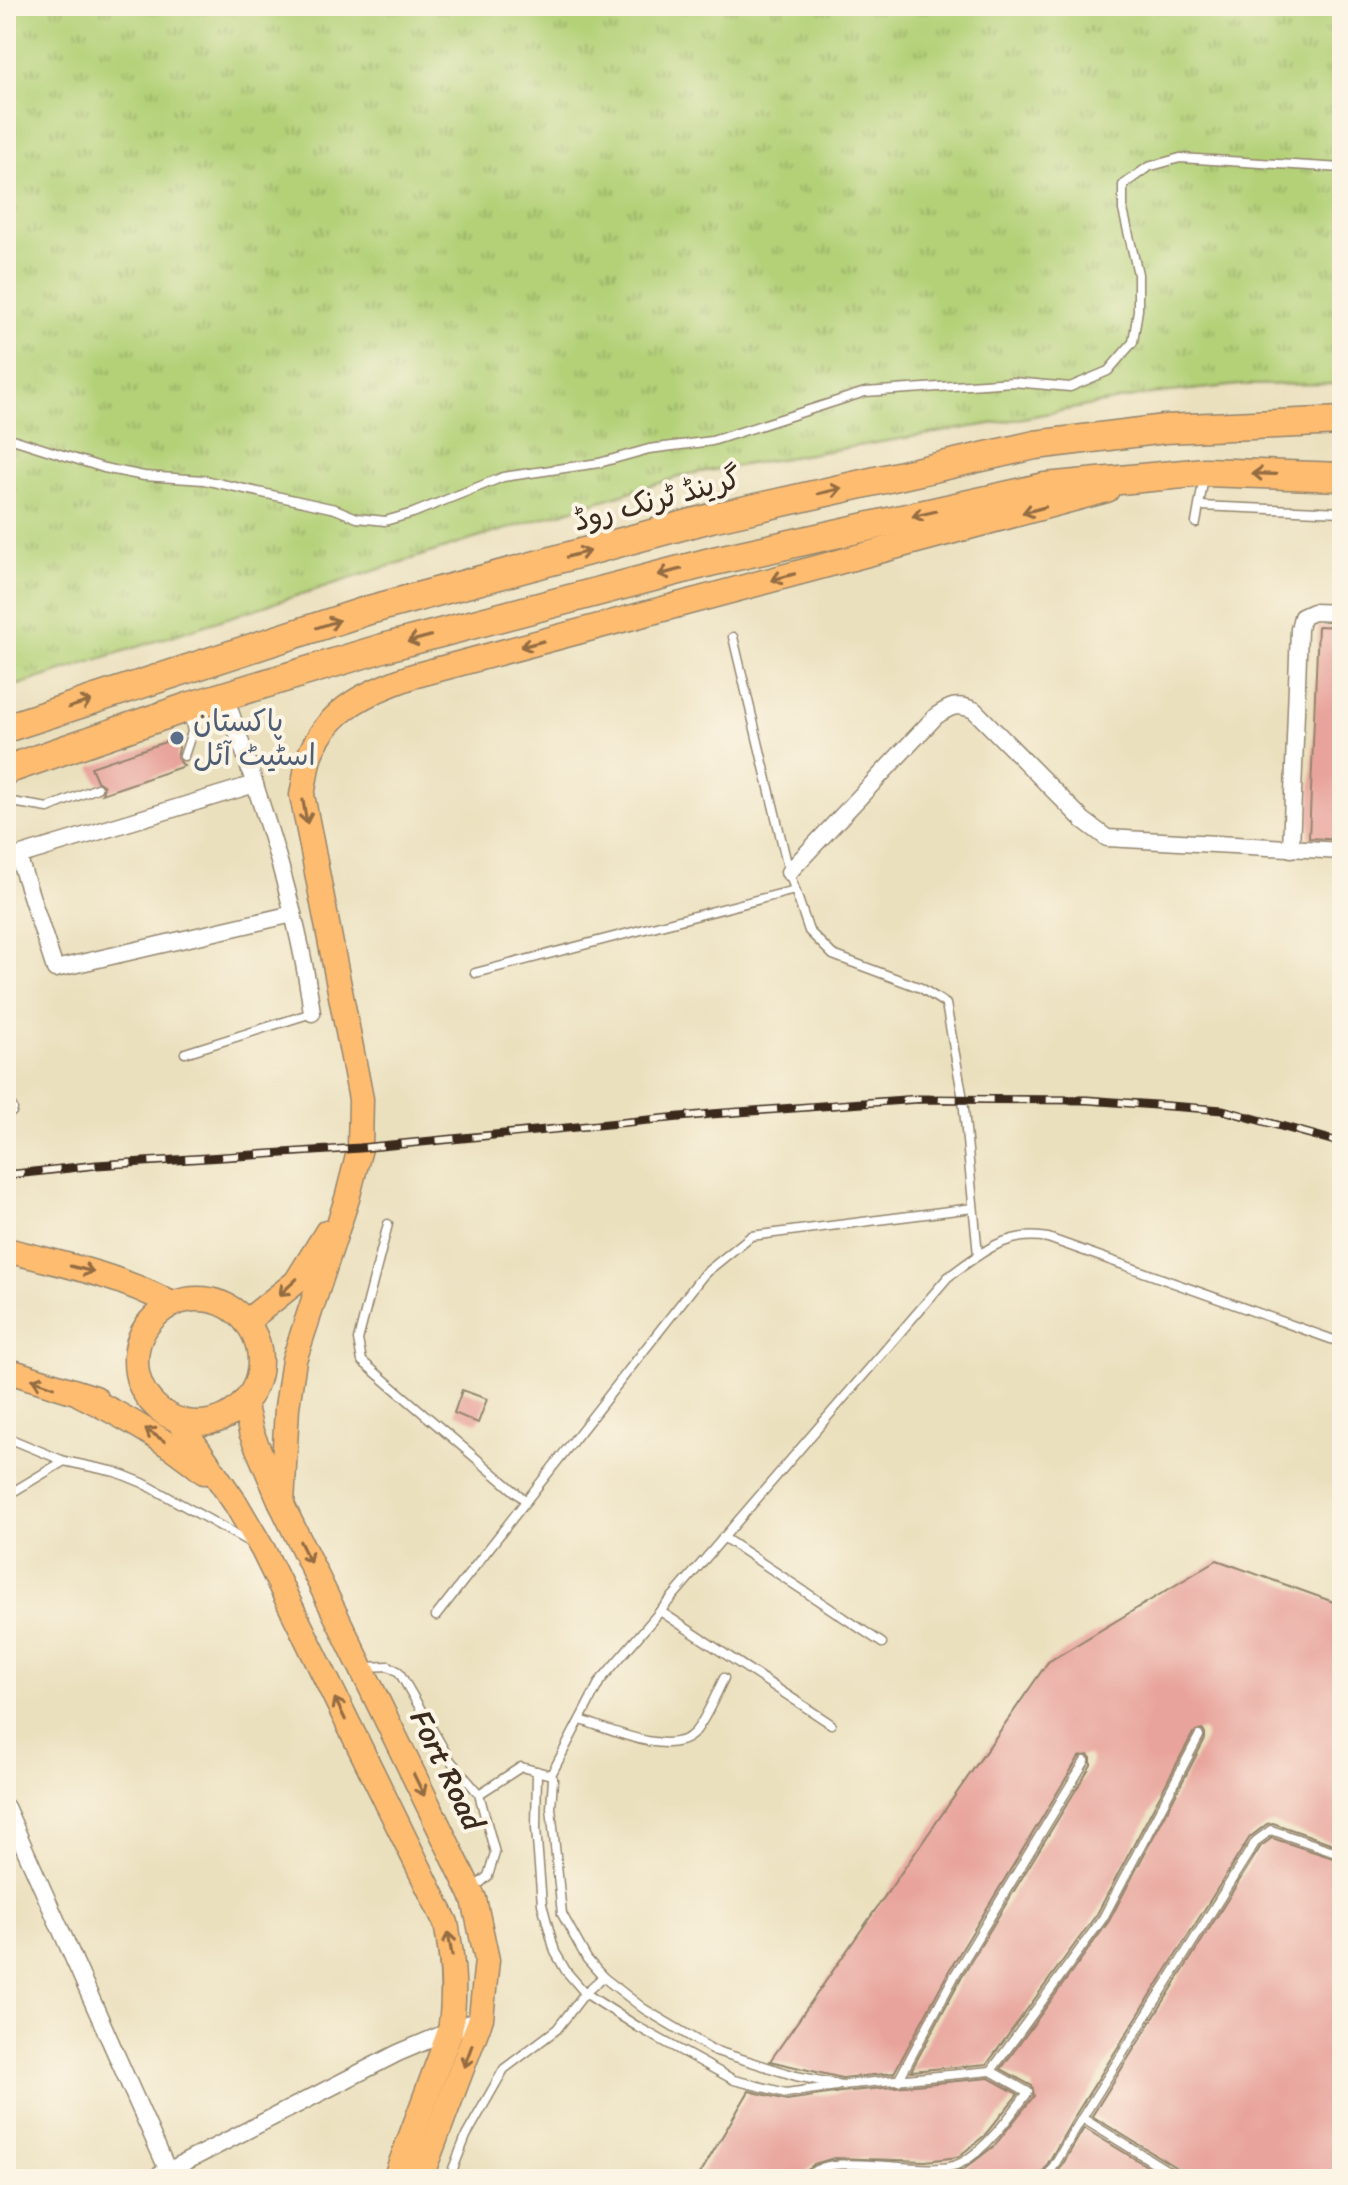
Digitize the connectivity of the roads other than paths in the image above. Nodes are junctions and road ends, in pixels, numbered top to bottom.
1 (1342, 168) edge
2 (1342, 421) edge
3 (6, 437) edge
4 (1205, 472) junction
5 (1163, 474) junction
6 (1342, 477) edge
7 (1200, 506) junction
8 (1342, 512) edge
9 (1196, 523) dead end
10 (1342, 613) edge
11 (733, 637) dead end
12 (225, 696) junction
13 (188, 707) junction
14 (6, 728) edge
15 (184, 756) dead end
16 (6, 770) edge
17 (255, 784) junction
18 (97, 788) dead end
19 (6, 801) edge
20 (1291, 849) junction
21 (1342, 851) edge
22 (789, 872) junction
23 (795, 890) junction
24 (293, 914) junction
25 (475, 973) dead end
26 (312, 1013) joint
27 (185, 1053) dead end
28 (347, 1199) junction
29 (973, 1208) junction
30 (388, 1224) dead end
31 (6, 1250) edge
32 (978, 1255) junction
33 (172, 1304) junction
34 (246, 1322) junction
35 (1342, 1343) edge
36 (6, 1370) edge
37 (81, 1395) junction
38 (244, 1402) junction
39 (169, 1415) junction
40 (6, 1437) edge
41 (64, 1461) junction
42 (6, 1496) edge
43 (526, 1501) junction
44 (236, 1504) junction
45 (282, 1505) junction
46 (723, 1537) junction
47 (263, 1550) junction
48 (660, 1611) junction
49 (436, 1616) dead end
50 (882, 1643) dead end
51 (361, 1668) junction
52 (724, 1678) dead end
53 (581, 1720) junction
54 (831, 1724) dead end
55 (1199, 1736) dead end
56 (1085, 1761) dead end
57 (537, 1771) junction
58 (551, 1775) junction
59 (479, 1794) junction
60 (6, 1807) edge
61 (1342, 1854) edge
62 (471, 1891) junction
63 (603, 1977) junction
64 (585, 1993) junction
65 (481, 2018) junction
66 (450, 2031) junction
67 (991, 2071) junction
68 (898, 2081) junction
69 (842, 2085) junction
70 (1082, 2118) junction
71 (938, 2167) junction
72 (168, 2171) junction
73 (152, 2179) edge
74 (395, 2179) edge
75 (420, 2179) edge
76 (449, 2179) edge
77 (806, 2179) edge
78 (932, 2179) edge
79 (1046, 2179) edge
80 (1181, 2179) edge

1 - 3 lane
14 -> 2 highway, گرینڈ ٹرنک روڈ
4 - 5 highway
6 -> 4 highway
4 - 7 lane
5 -> 12 highway
5 -> 28 main road
7 - 8 lane
7 - 9 lane
10 - 20 street
11 - 22 lane
12 - 13 highway
12 - 17 street
13 - 15 lane
13 - 16 highway
17 - 24 street
17 - 24 street
18 - 19 lane
20 - 21 street
20 - 22 street
22 - 23 lane
23 - 25 lane
23 - 29 lane
24 - 26 street
26 - 27 lane
28 -> 34 main road
28 - 45 main road
29 - 32 lane
29 - 43 lane
30 - 43 lane
31 -> 33 main road
32 - 35 lane
32 - 46 lane
33 - 34 main road
33 - 39 main road
34 - 38 main road
37 -> 36 main road
37 - 39 main road
44 -> 37 main road
38 - 39 main road
38 - 45 main road, Fort Road
39 - 44 main road
40 - 41 lane
41 - 42 lane
41 - 47 lane
43 - 49 lane
44 - 47 main road
45 -> 51 main road, Fort Road
46 - 48 lane
46 - 50 lane
66 -> 47 main road
48 - 53 lane
48 - 54 lane
51 - 59 lane
51 -> 62 main road, Fort Road
52 - 53 lane
53 - 58 lane
55 - 67 lane
56 - 68 lane
57 - 58 lane
57 - 59 lane
57 - 64 lane
58 - 63 lane
59 - 62 lane
60 - 72 street
61 - 70 lane
62 - 65 main road, Fort Road
63 - 64 lane
63 - 69 lane
64 - 69 lane
64 - 76 lane
65 - 66 street
65 -> 75 main road, Fort Road
66 - 72 street
66 - 74 main road
67 - 68 lane
67 - 71 lane
68 - 69 lane
70 - 79 lane
70 - 80 lane
71 - 77 lane
71 - 78 lane
72 - 73 street

